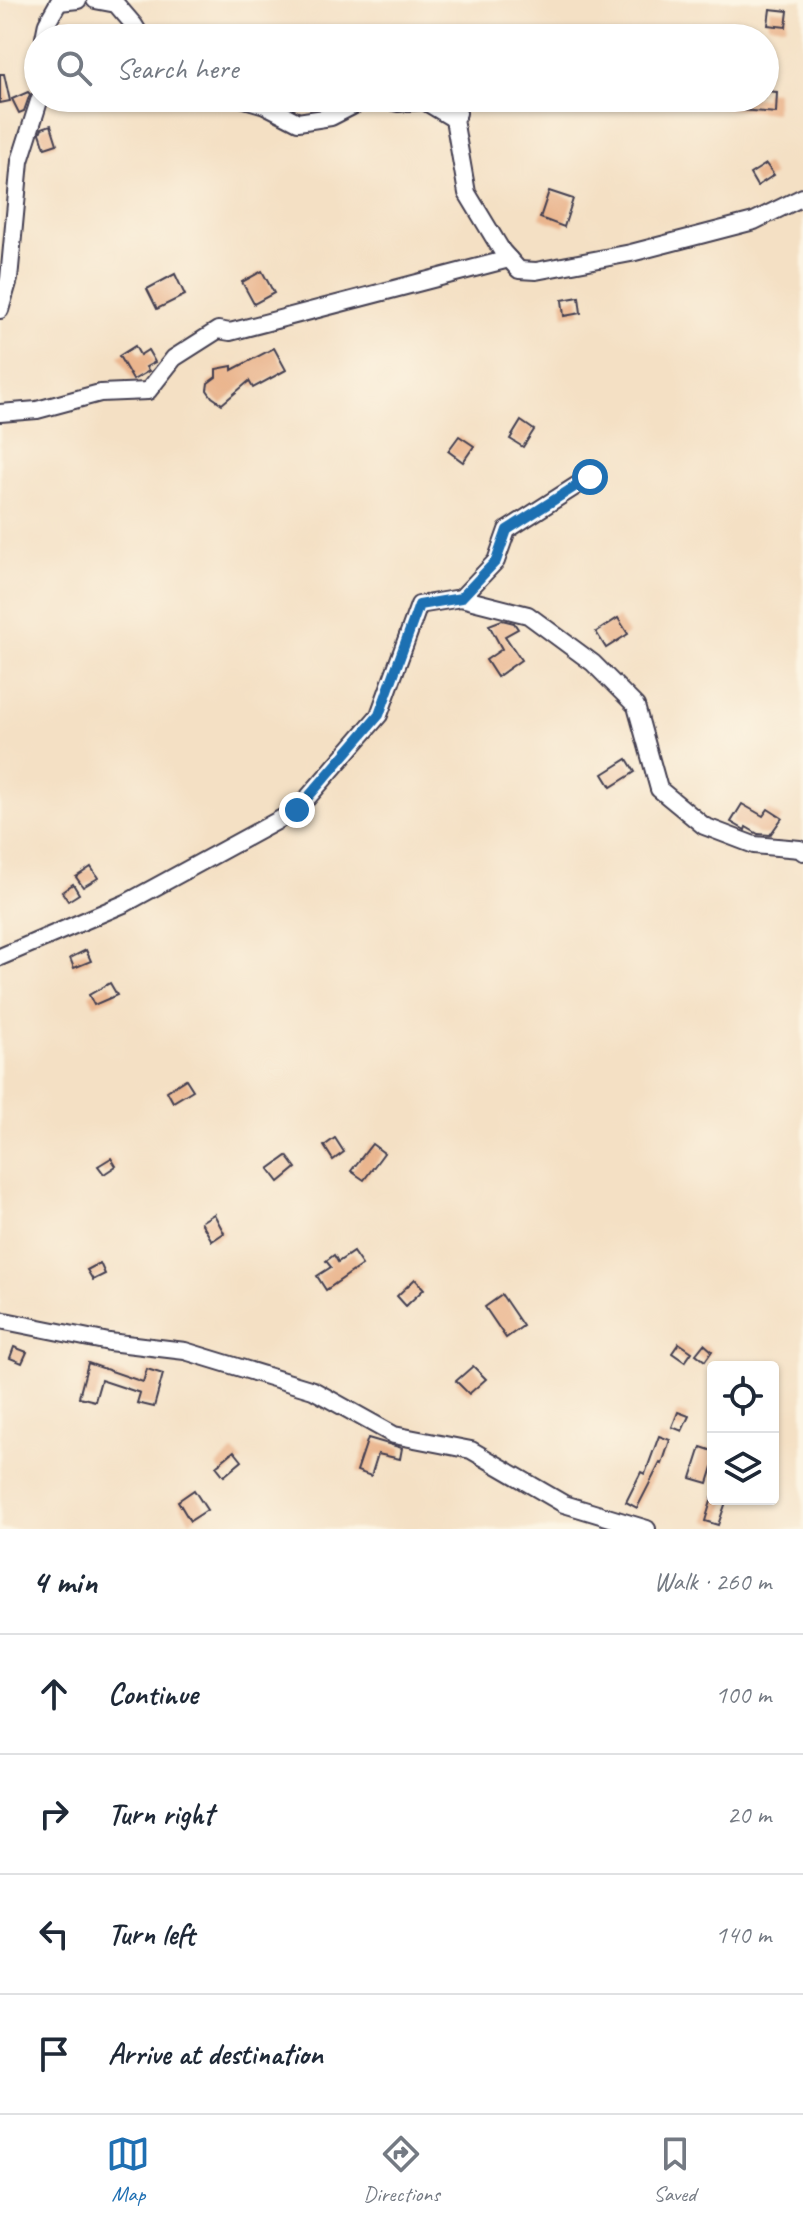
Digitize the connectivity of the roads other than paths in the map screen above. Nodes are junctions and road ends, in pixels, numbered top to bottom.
1 (78, 0) edge
2 (95, 0) edge
3 (60, 1) edge
4 (47, 24) edge
5 (133, 24) edge
6 (36, 112) edge
7 (279, 112) edge
8 (342, 112) edge
9 (447, 112) edge
10 (803, 197) edge
11 (509, 259) junction
12 (0, 310) edge
13 (0, 413) edge
14 (590, 477) dead end
15 (461, 598) junction
16 (803, 852) edge
17 (0, 957) edge
18 (0, 1320) edge
19 (647, 1529) edge

1 - 3 street
2 - 5 street
3 - 4 street
6 - 12 street
7 - 8 street
9 - 11 street
10 - 11 street
11 - 13 street
14 - 15 street
15 - 16 street
15 - 17 street
18 - 19 street

